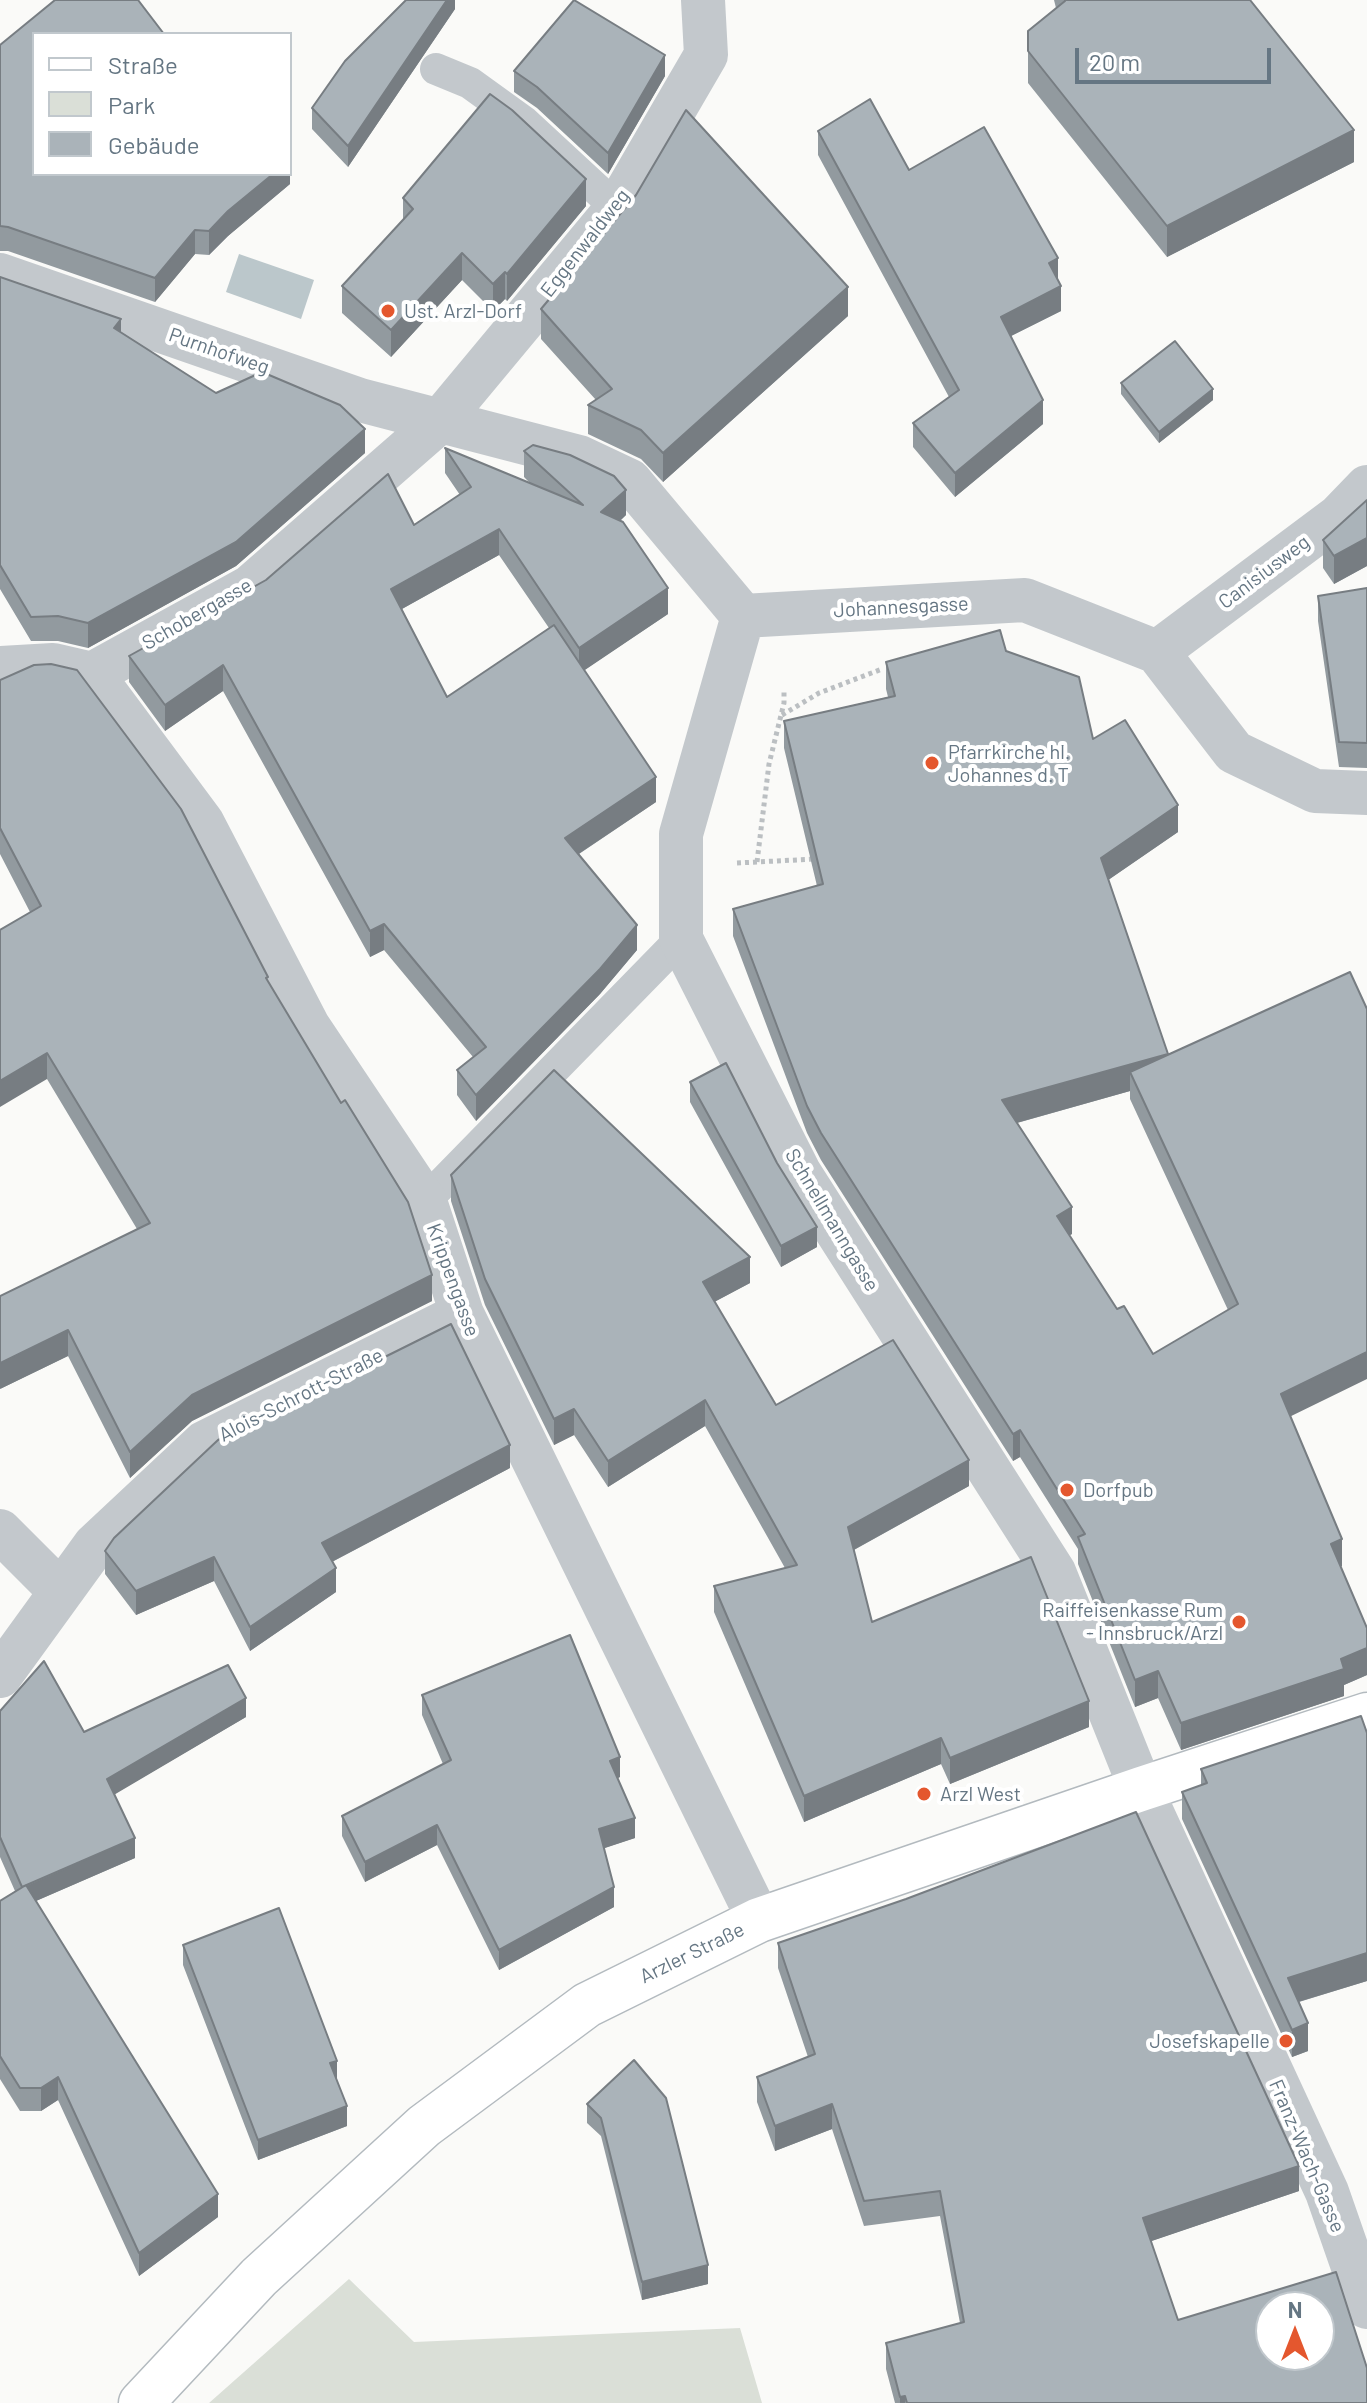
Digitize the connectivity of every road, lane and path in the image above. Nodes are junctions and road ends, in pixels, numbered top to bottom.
1 (703, 0) edge
2 (436, 69) dead end
3 (617, 208) junction
4 (0, 275) edge
5 (439, 422) junction
6 (1367, 487) edge
7 (743, 616) junction
8 (1157, 652) junction
9 (0, 668) edge
10 (891, 668) edge
11 (92, 674) junction
12 (784, 703) dead end
13 (781, 715) junction
14 (1367, 793) edge
15 (828, 858) edge
16 (757, 862) junction
17 (728, 864) dead end
18 (681, 939) junction
19 (425, 1201) junction
20 (462, 1314) junction
21 (0, 1531) edge
22 (61, 1592) junction
23 (0, 1676) edge
24 (1367, 1715) edge
25 (1141, 1789) junction
26 (759, 1920) junction
27 (1367, 2307) edge
28 (141, 2403) edge

1 - 3 street, Eggenwaldweg
2 - 3 lane
3 - 5 street, Eggenwaldweg
4 - 5 street, Purnhofweg
5 - 7 street
5 - 11 street, Schobergasse
6 - 8 street, Canisiusweg
7 - 8 street, Johannesgasse
7 - 18 street, Schnellmanngasse
8 - 14 street
9 - 11 street
10 - 13 path
11 - 19 street, Krippengasse
12 - 13 path
13 - 16 path
15 - 16 path
16 - 17 path
18 - 19 lane
18 - 25 street, Schnellmanngasse
19 - 20 street, Krippengasse
20 - 22 street, Alois-Schrott-Straße
20 - 26 street, Krippengasse
21 - 22 street
22 - 23 street, Alois-Schrott-Straße
24 - 25 main road, Arzler Straße
25 - 26 main road, Arzler Straße
25 - 27 street, Franz-Wach-Gasse
26 - 28 main road, Arzler Straße

